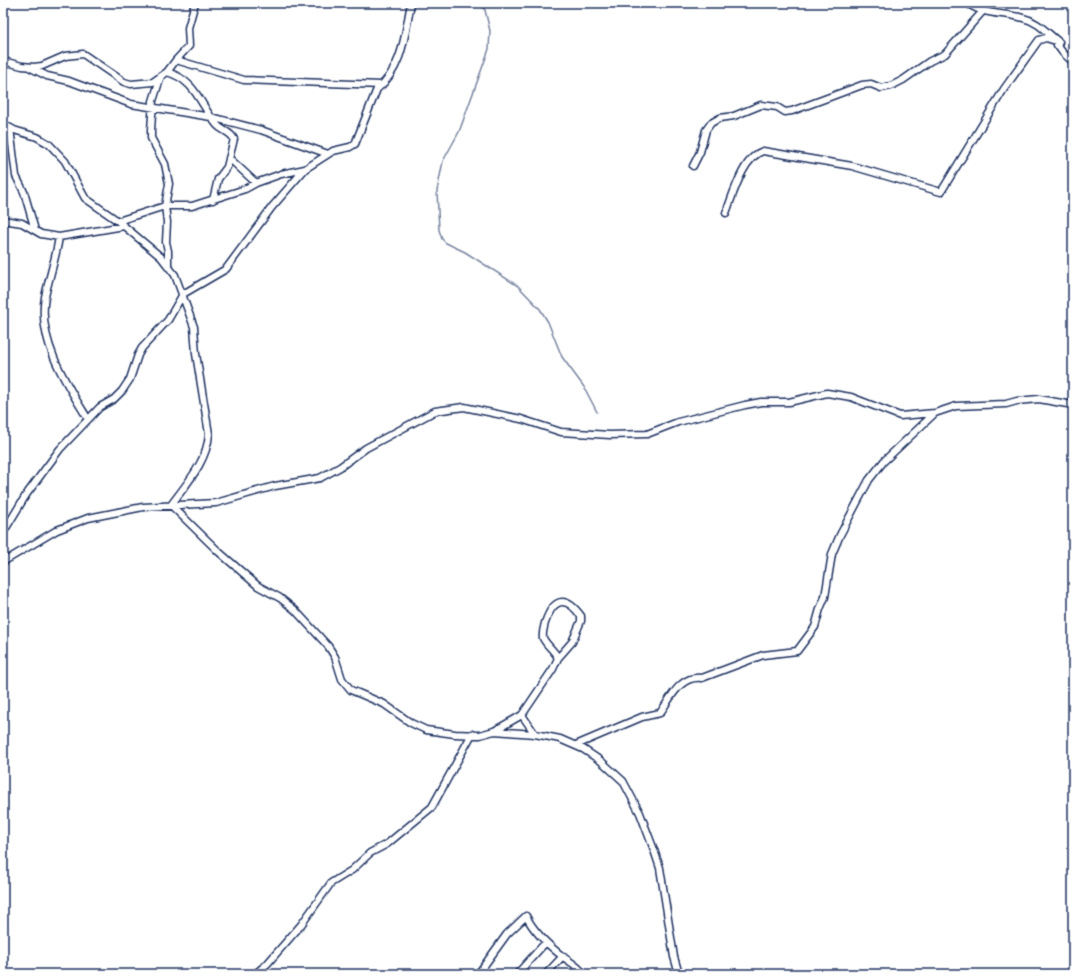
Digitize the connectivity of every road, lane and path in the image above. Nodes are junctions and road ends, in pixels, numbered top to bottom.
1 (195, 3) edge
2 (411, 3) edge
3 (967, 3) edge
4 (983, 11) junction
5 (1059, 42) junction
6 (3, 60) edge
7 (176, 60) junction
8 (1073, 62) edge
9 (29, 67) junction
10 (167, 72) junction
11 (160, 77) junction
12 (382, 85) junction
13 (152, 108) junction
14 (211, 117) junction
15 (3, 124) edge
16 (10, 128) junction
17 (328, 154) junction
18 (229, 158) junction
19 (693, 166) dead end
20 (305, 169) junction
21 (256, 183) junction
22 (212, 200) junction
23 (165, 206) junction
24 (726, 213) dead end
25 (3, 220) edge
26 (118, 221) junction
27 (124, 226) junction
28 (35, 230) junction
29 (59, 237) junction
30 (168, 267) junction
31 (183, 294) junction
32 (1073, 405) edge
33 (935, 413) junction
34 (88, 419) junction
35 (171, 505) junction
36 (3, 533) edge
37 (3, 562) edge
38 (558, 658) junction
39 (522, 715) junction
40 (494, 731) junction
41 (472, 734) junction
42 (535, 734) junction
43 (576, 745) junction
44 (546, 942) junction
45 (563, 956) junction
46 (255, 974) edge
47 (478, 974) edge
48 (517, 974) edge
49 (546, 974) edge
50 (584, 974) edge
51 (679, 974) edge

1 - 7 street
2 - 12 street
3 - 4 street
4 - 5 street
4 - 19 street
5 - 8 street
5 - 24 street
6 - 9 street
7 - 10 street
7 - 12 street
9 - 11 street
9 - 13 street
10 - 11 street
10 - 14 street
11 - 13 street
12 - 17 street
13 - 14 street
13 - 23 street
14 - 17 street
14 - 18 street
15 - 16 street
16 - 26 street
16 - 28 street
17 - 20 street
18 - 21 street
18 - 22 street
20 - 21 street
20 - 31 street
21 - 22 street
22 - 23 street
23 - 26 street
23 - 30 street
25 - 28 street
26 - 27 street
27 - 29 street
27 - 30 street
28 - 29 street
29 - 34 street
30 - 31 street
31 - 34 street
31 - 35 street
32 - 33 street
33 - 35 street
33 - 43 street
34 - 36 street
35 - 37 street
35 - 41 street
38 - 38 street
38 - 39 street
39 - 40 street
39 - 42 street
40 - 41 street
40 - 42 street
41 - 46 street
42 - 43 street
43 - 51 street
44 - 45 street
44 - 47 street
44 - 48 street
45 - 49 street
45 - 50 street

